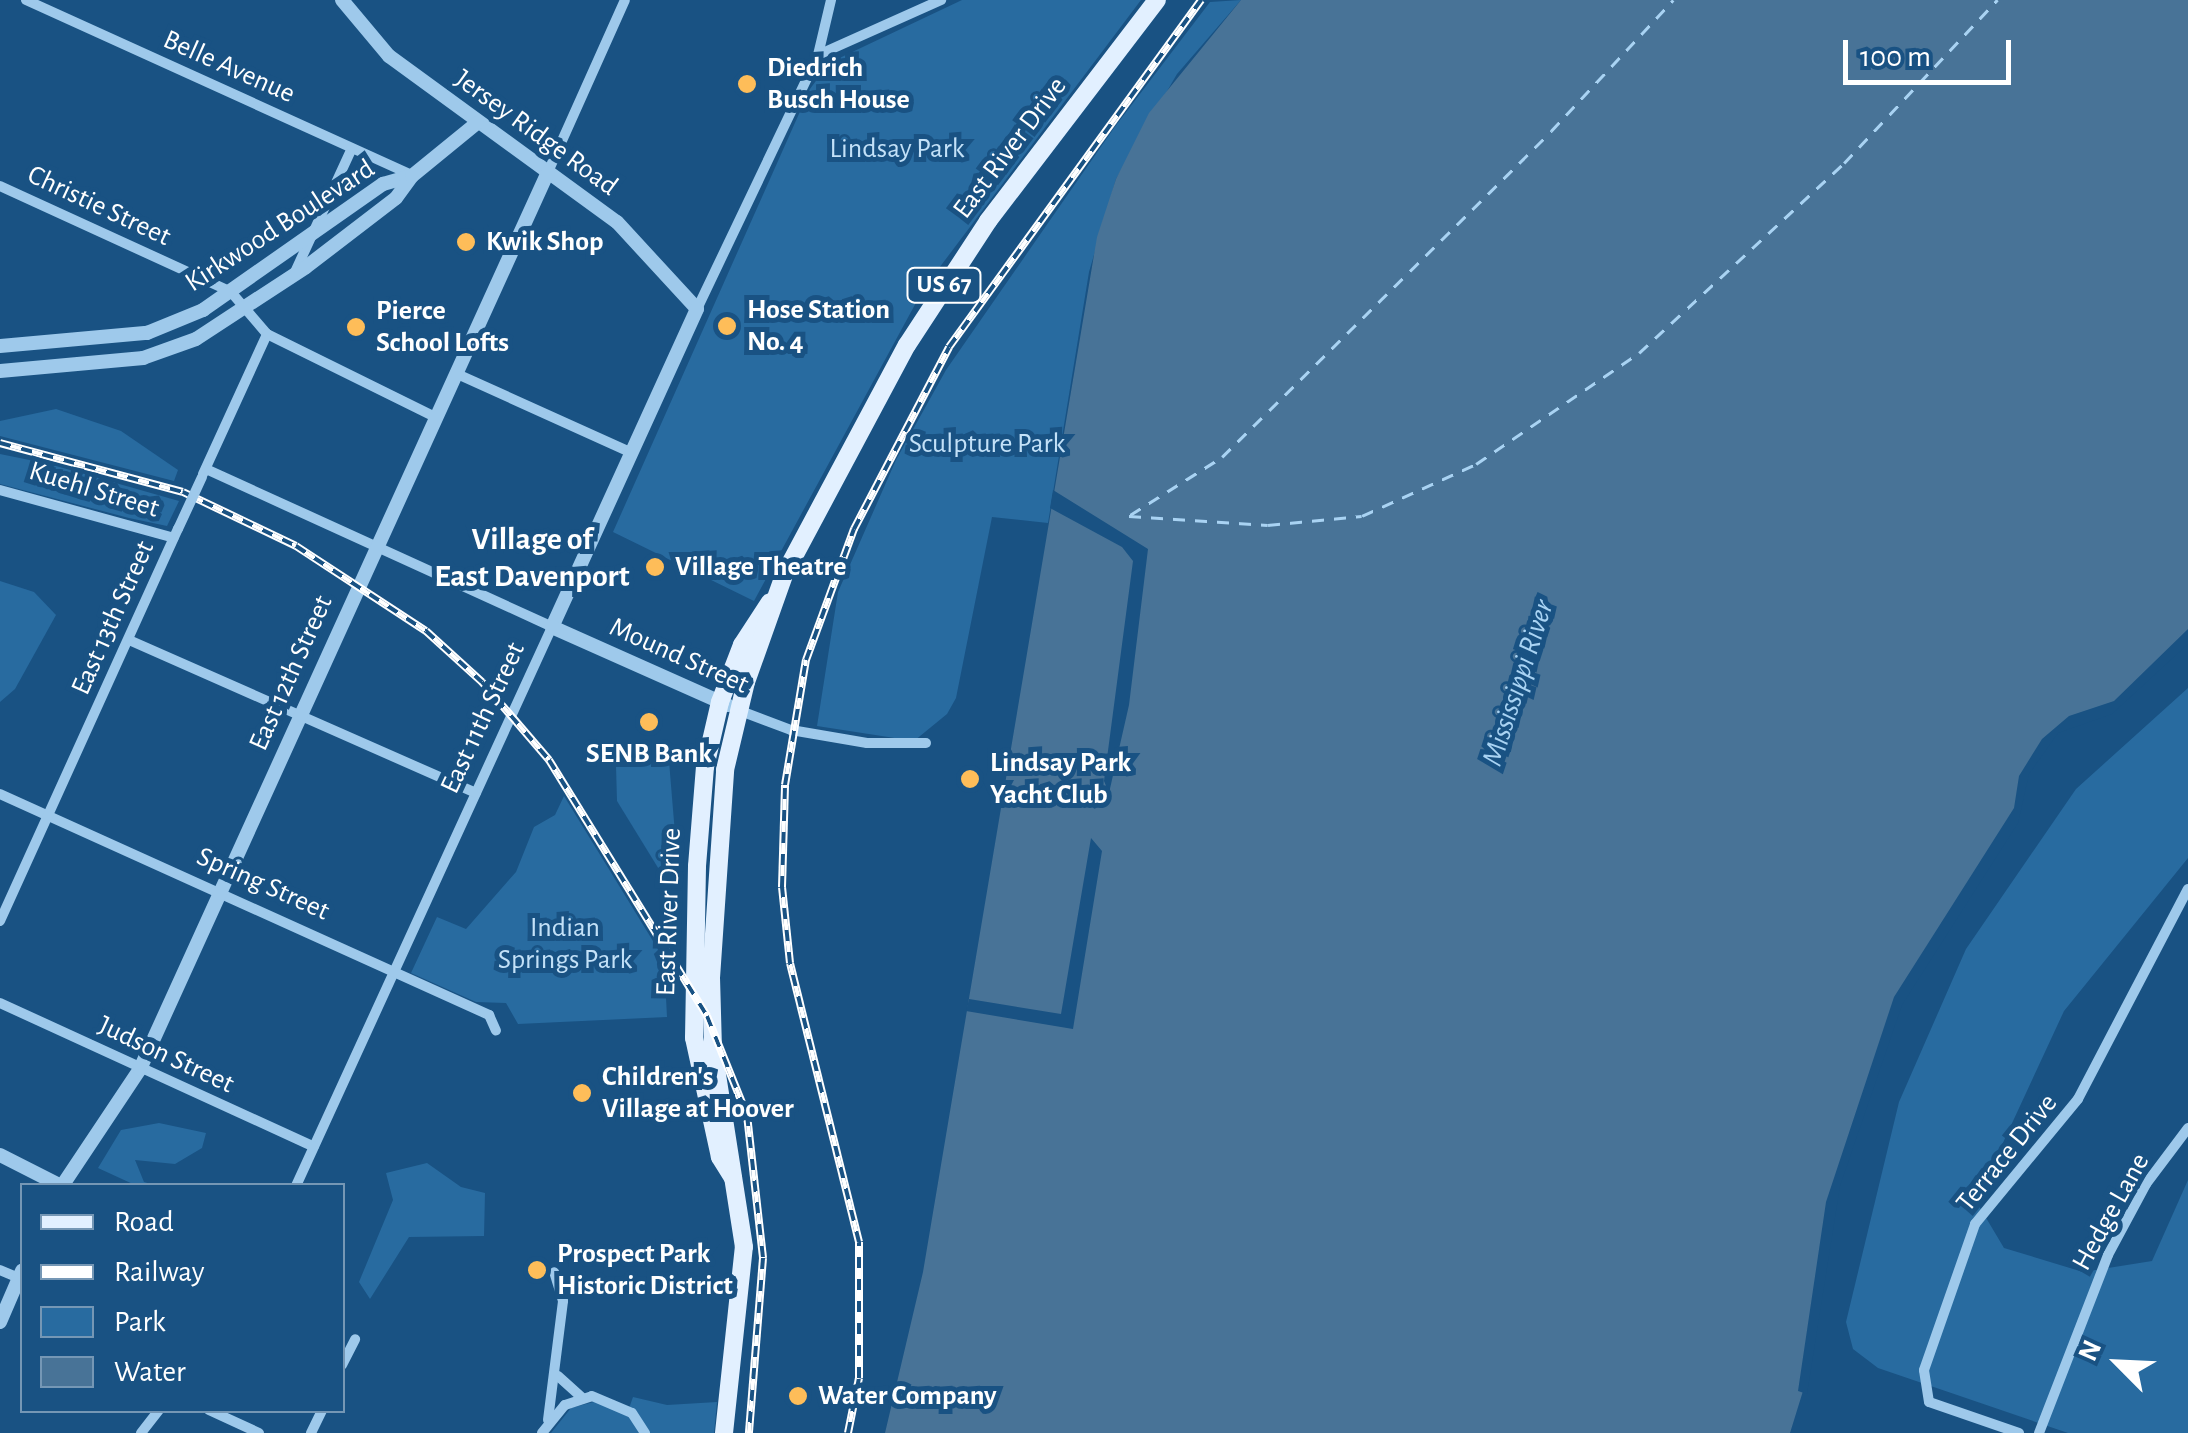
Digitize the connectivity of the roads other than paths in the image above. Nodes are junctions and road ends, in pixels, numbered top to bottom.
1 (26, 0) edge
2 (342, 0) edge
3 (625, 0) edge
4 (831, 0) edge
5 (941, 0) edge
6 (1157, 0) edge
7 (818, 55) junction
8 (477, 122) junction
9 (352, 148) junction
10 (548, 172) junction
11 (412, 176) junction
12 (0, 186) edge
13 (312, 233) junction
14 (293, 278) junction
15 (231, 292) junction
16 (248, 308) junction
17 (697, 310) junction
18 (267, 334) junction
19 (0, 346) edge
20 (0, 371) edge
21 (455, 373) junction
22 (435, 416) junction
23 (632, 453) junction
24 (204, 473) junction
25 (0, 490) edge
26 (176, 534) junction
27 (375, 548) junction
28 (774, 598) junction
29 (552, 627) junction
30 (129, 640) junction
31 (720, 702) junction
32 (738, 710) junction
33 (300, 716) junction
34 (926, 743) dead end
35 (476, 793) junction
36 (0, 794) edge
37 (48, 815) junction
38 (221, 889) junction
39 (2188, 890) edge
40 (0, 921) edge
41 (395, 970) junction
42 (0, 1002) edge
43 (496, 1031) dead end
44 (140, 1068) junction
45 (2188, 1128) edge
46 (314, 1147) junction
47 (0, 1155) edge
48 (732, 1178) junction
49 (56, 1183) edge
50 (64, 1183) edge
51 (297, 1183) edge
52 (554, 1272) dead end
53 (20, 1276) edge
54 (0, 1322) edge
55 (354, 1339) dead end
56 (345, 1358) edge
57 (558, 1376) junction
58 (581, 1397) junction
59 (156, 1413) edge
60 (216, 1413) edge
61 (548, 1420) junction
62 (140, 1433) edge
63 (259, 1433) edge
64 (542, 1433) edge
65 (645, 1433) edge
66 (724, 1433) edge
67 (2018, 1433) edge
68 (2038, 1433) edge

1 - 9 street, Belle Avenue
2 - 8 street, Jersey Ridge Road
3 - 10 street
4 - 7 street, East 11th Street
5 - 7 street
6 - 28 main road, East River Drive / US 67
7 - 17 street, East 11th Street
8 - 10 street, Jersey Ridge Road
8 - 11 street, Kirkwood Boulevard
9 - 11 street, Belle Avenue
9 - 13 street
10 - 17 street, Jersey Ridge Road
10 - 21 street, East 12th Street
11 - 13 street, Kirkwood Boulevard
11 - 14 street, Kirkwood Boulevard
12 - 15 street, Christie Street
13 - 14 street
13 - 15 street, Kirkwood Boulevard
14 - 16 street, Kirkwood Boulevard
15 - 16 street, Christie Street
15 - 19 street, Kirkwood Boulevard
16 - 18 street, Christie Street
16 - 20 street, Kirkwood Boulevard
17 - 23 street, East 11th Street
18 - 22 street, Christie Street
18 - 24 street, East 13th Street
21 - 22 street, East 12th Street
21 - 23 street
22 - 27 street, East 12th Street
23 - 29 street, East 11th Street
24 - 26 street, East 13th Street, bridge
24 - 27 street, Mound Street
25 - 26 street, Kuehl Street
26 - 30 street, East 13th Street
27 - 29 street, Mound Street
27 - 33 street, East 12th Street
28 - 31 main road, East River Drive / US 67
28 - 32 main road, East River Drive / US 67
29 - 31 street, Mound Street
29 - 35 street, East 11th Street
30 - 33 street
30 - 37 street, East 13th Street
31 - 32 street, Mound Street
31 - 48 main road, East River Drive / US 67
32 - 34 street, Mound Street
32 - 48 main road, East River Drive / US 67
33 - 35 street
33 - 38 street, East 12th Street
35 - 41 street, East 11th Street
36 - 37 street, Spring Street
37 - 38 street, Spring Street
37 - 40 street, East 13th Street
38 - 41 street, Spring Street
38 - 44 street, East 12th Street
39 - 67 street, Terrace Drive
41 - 43 street, Spring Street
41 - 46 street, East 11th Street
42 - 44 street, Judson Street
44 - 46 street, Judson Street
44 - 50 street, East 12th Street
45 - 68 street, Hedge Lane
46 - 51 street, East 11th Street
47 - 49 street
48 - 66 main road, East River Drive / US 67
52 - 57 street
53 - 54 street
55 - 56 street
57 - 58 street
57 - 61 street
58 - 61 street
58 - 65 street
59 - 62 street
60 - 63 street
61 - 64 street

